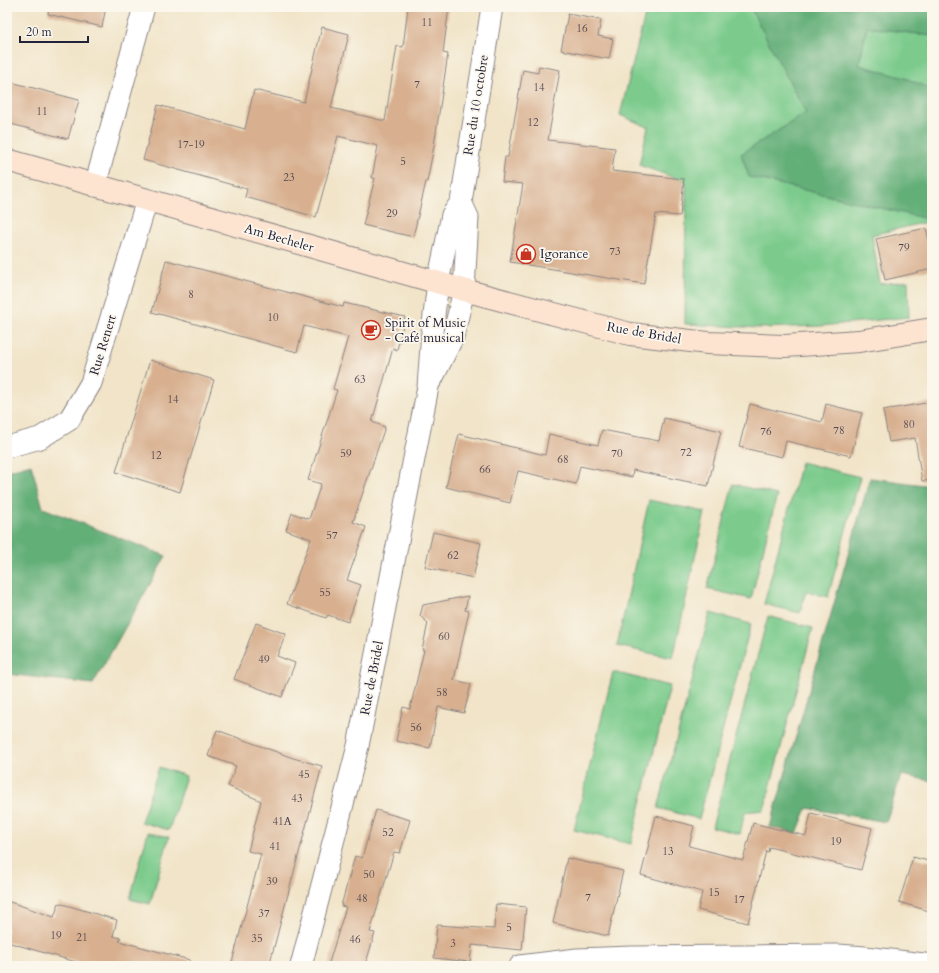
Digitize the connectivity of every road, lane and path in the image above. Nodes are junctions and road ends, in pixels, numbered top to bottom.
1 (144, 7) edge
2 (492, 7) edge
3 (7, 160) edge
4 (95, 186) junction
5 (147, 200) junction
6 (461, 202) junction
7 (438, 282) junction
8 (464, 290) junction
9 (932, 329) edge
10 (428, 387) junction
11 (7, 447) edge
12 (932, 965) edge
13 (301, 966) edge
14 (520, 966) edge

1 - 4 street
2 - 6 street, Rue du 10 octobre
3 - 4 main road, Am Becheler
4 - 5 main road, Am Becheler
5 - 7 main road, Am Becheler
5 - 11 street, Rue Renert
6 - 7 street, Rue du 10 octobre
6 - 8 street, Rue du 10 octobre
7 - 8 main road, Am Becheler
7 - 10 street, Rue de Bridel
8 - 9 main road, Rue de Bridel
8 - 10 street, Rue de Bridel
10 - 13 street, Rue de Bridel
12 - 14 street

